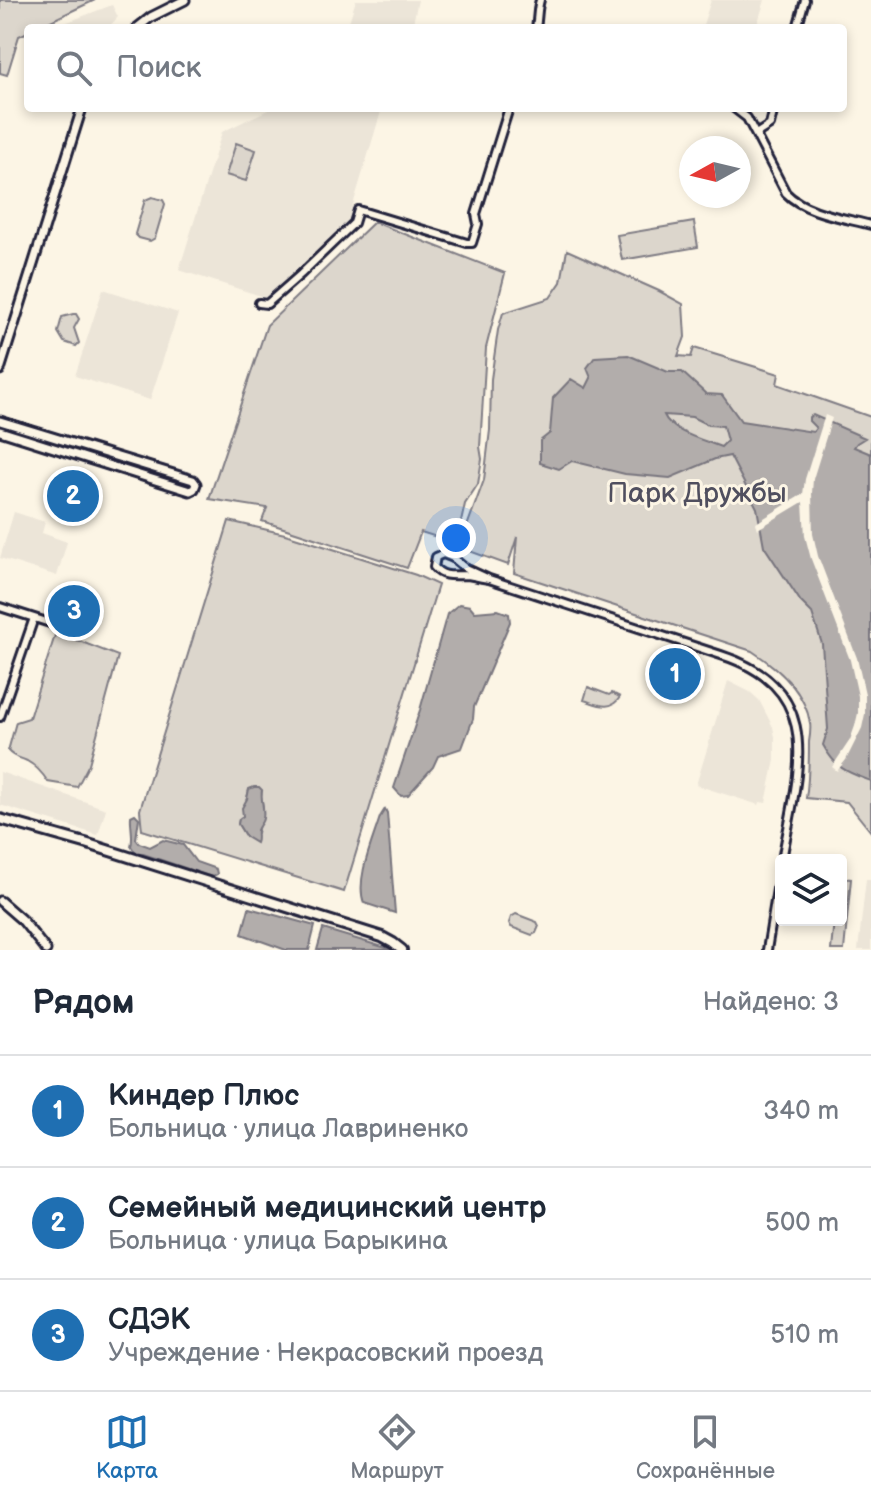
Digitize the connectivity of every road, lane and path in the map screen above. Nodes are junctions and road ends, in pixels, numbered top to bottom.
1 (185, 0) edge
2 (540, 0) edge
3 (805, 0) edge
4 (142, 24) edge
5 (537, 24) edge
6 (798, 24) edge
7 (81, 112) edge
8 (508, 112) edge
9 (739, 112) edge
10 (773, 112) edge
11 (758, 139) junction
12 (871, 225) edge
13 (259, 303) dead end
14 (0, 370) edge
15 (0, 421) edge
16 (0, 431) edge
17 (489, 579) junction
18 (0, 607) edge
19 (34, 618) junction
20 (53, 624) dead end
21 (0, 717) edge
22 (0, 816) edge
23 (782, 854) edge
24 (775, 900) edge
25 (0, 901) edge
26 (46, 950) edge
27 (402, 950) edge
28 (767, 950) edge

1 - 4 street
2 - 5 street
3 - 6 street
7 - 14 street
8 - 13 street
9 - 11 street
10 - 11 street
11 - 12 street
15 - 16 street
17 - 17 street
17 - 23 street
18 - 19 street
19 - 20 street
19 - 21 street
22 - 27 main road
24 - 28 street
25 - 26 street

